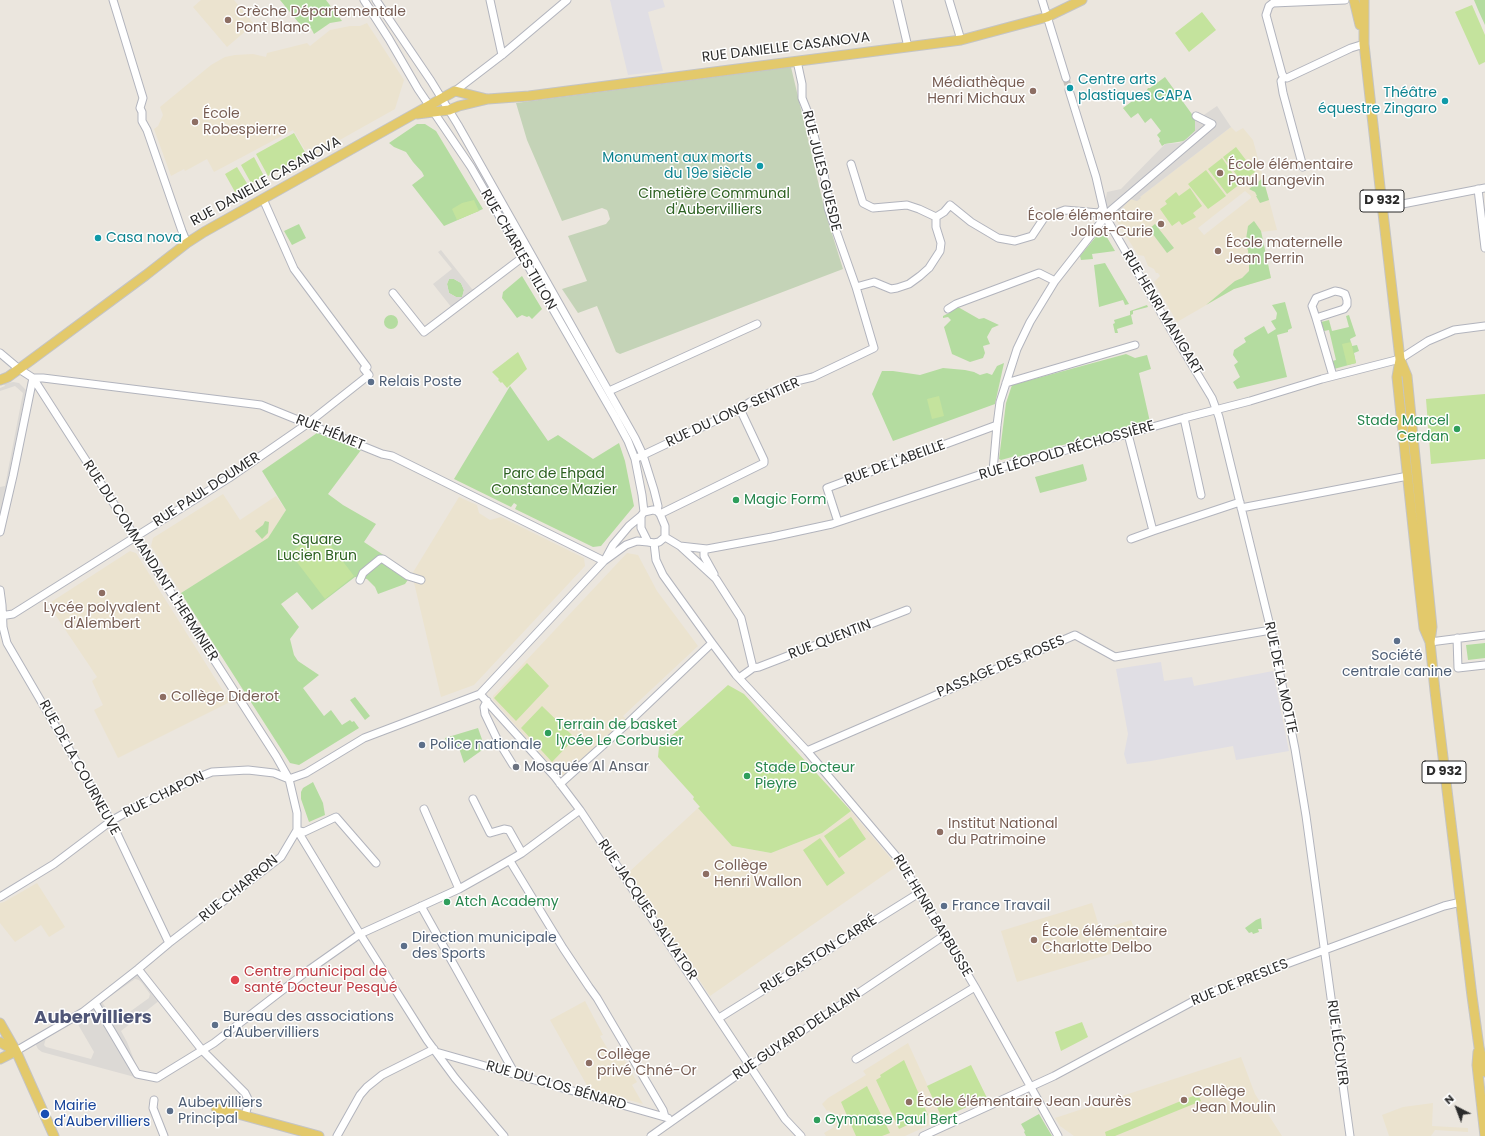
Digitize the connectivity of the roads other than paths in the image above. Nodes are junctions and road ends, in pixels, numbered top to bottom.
1 (113, 0) edge
2 (364, 0) edge
3 (376, 0) edge
4 (490, 0) edge
5 (567, 0) edge
6 (897, 0) edge
7 (949, 0) edge
8 (1042, 0) edge
9 (1082, 0) edge
10 (1345, 0) edge
11 (1354, 0) edge
12 (1364, 0) edge
13 (1068, 3) edge
14 (1046, 17) junction
15 (961, 40) junction
16 (1364, 44) junction
17 (908, 47) junction
18 (502, 55) junction
19 (796, 61) junction
20 (1066, 78) tunnel mouth
21 (1286, 78) junction
22 (1069, 90) tunnel mouth
23 (455, 91) junction
24 (442, 98) junction
25 (488, 99) junction
26 (432, 109) junction
27 (449, 110) junction
28 (1196, 116) dead end
29 (851, 164) dead end
30 (1303, 167) dead end
31 (1481, 189) edge
32 (263, 199) junction
33 (1103, 208) junction
34 (1382, 208) junction
35 (1105, 216) junction
36 (936, 217) junction
37 (187, 242) junction
38 (1485, 248) edge
39 (523, 257) junction
40 (1055, 281) junction
41 (856, 287) junction
42 (393, 293) dead end
43 (948, 310) dead end
44 (1316, 318) junction
45 (757, 324) dead end
46 (1485, 326) edge
47 (1135, 346) dead end
48 (874, 348) joint
49 (0, 353) edge
50 (1400, 359) junction
51 (19, 369) junction
52 (1333, 376) junction
53 (33, 378) junction
54 (0, 380) edge
55 (1006, 382) junction
56 (609, 391) junction
57 (740, 409) junction
58 (1217, 410) junction
59 (1184, 418) junction
60 (307, 424) junction
61 (997, 425) junction
62 (1128, 434) junction
63 (643, 455) junction
64 (635, 459) junction
65 (993, 471) junction
66 (1408, 476) junction
67 (1202, 495) dead end
68 (1415, 498) junction
69 (1241, 505) junction
70 (659, 513) junction
71 (643, 514) junction
72 (838, 522) junction
73 (1153, 531) junction
74 (0, 532) edge
75 (135, 536) junction
76 (666, 538) junction
77 (1131, 540) dead end
78 (651, 542) junction
79 (680, 546) junction
80 (704, 549) junction
81 (604, 561) junction
82 (716, 579) junction
83 (360, 580) dead end
84 (421, 580) dead end
85 (0, 590) edge
86 (907, 610) dead end
87 (2, 616) edge
88 (2, 627) edge
89 (1271, 630) junction
90 (1485, 635) edge
91 (1457, 638) junction
92 (1430, 642) junction
93 (712, 643) junction
94 (1485, 665) edge
95 (753, 668) junction
96 (739, 678) junction
97 (480, 694) junction
98 (487, 701) junction
99 (807, 751) junction
100 (513, 765) dead end
101 (289, 779) junction
102 (560, 784) junction
103 (473, 799) dead end
104 (424, 809) dead end
105 (580, 810) junction
106 (111, 821) junction
107 (298, 830) junction
108 (522, 853) junction
109 (510, 861) junction
110 (376, 863) dead end
111 (458, 889) junction
112 (919, 893) junction
113 (0, 897) edge
114 (1461, 902) junction
115 (421, 906) junction
116 (360, 934) junction
117 (945, 935) junction
118 (169, 943) junction
119 (1324, 951) junction
120 (138, 970) junction
121 (975, 986) junction
122 (96, 1002) junction
123 (719, 1018) junction
124 (0, 1023) edge
125 (0, 1042) edge
126 (1479, 1047) junction
127 (202, 1050) junction
128 (16, 1051) junction
129 (435, 1051) junction
130 (0, 1059) edge
131 (856, 1059) dead end
132 (750, 1066) junction
133 (1485, 1072) edge
134 (514, 1074) junction
135 (1479, 1085) junction
136 (1030, 1086) junction
137 (154, 1100) dead end
138 (1485, 1104) edge
139 (216, 1108) dead end
140 (245, 1116) junction
141 (665, 1117) junction
142 (676, 1120) junction
143 (54, 1136) edge
144 (163, 1136) edge
145 (319, 1136) edge
146 (337, 1136) edge
147 (504, 1136) edge
148 (651, 1136) edge
149 (801, 1136) edge
150 (923, 1136) edge
151 (1058, 1136) edge
152 (1350, 1136) edge
153 (1485, 1136) edge

1 - 37 street
2 - 26 street, RUE CHARLES TILLON
3 - 24 street, RUE CHARLES TILLON
4 - 18 street
5 - 18 street
6 - 17 street
7 - 15 street
8 - 14 street
9 - 13 main road, RUE DANIELLE CASANOVA
10 - 21 street
11 - 16 main road, D 932
12 - 16 main road, D 932
13 - 14 main road, RUE DANIELLE CASANOVA
14 - 15 main road, RUE DANIELLE CASANOVA
14 - 20 street
15 - 17 main road, RUE DANIELLE CASANOVA
16 - 21 street
16 - 34 main road, D 932
17 - 19 main road, RUE DANIELLE CASANOVA
18 - 23 street
19 - 25 main road, RUE DANIELLE CASANOVA
19 - 41 street, RUE JULES GUESDE
21 - 30 street
22 - 33 street, RUE HENRI MANIGART
23 - 24 main road, RUE DANIELLE CASANOVA
23 - 25 main road, RUE DANIELLE CASANOVA
24 - 26 main road, RUE DANIELLE CASANOVA
24 - 27 street, RUE CHARLES TILLON
25 - 27 main road, RUE DANIELLE CASANOVA
26 - 27 main road, RUE DANIELLE CASANOVA
26 - 32 main road, RUE DANIELLE CASANOVA
26 - 39 street, RUE CHARLES TILLON
27 - 56 street, RUE CHARLES TILLON
28 - 35 street
29 - 36 street
31 - 34 street
31 - 38 street
32 - 37 main road, RUE DANIELLE CASANOVA
32 - 60 street, RUE PAUL DOUMER
33 - 35 street, RUE HENRI MANIGART
33 - 36 street
34 - 50 main road, D 932
35 - 40 street
35 - 58 street, RUE HENRI MANIGART
36 - 41 street
37 - 51 main road, RUE DANIELLE CASANOVA
39 - 42 street
39 - 64 street, RUE CHARLES TILLON
40 - 43 street
40 - 55 street
41 - 48 street, RUE JULES GUESDE
44 - 44 street
44 - 52 street
45 - 56 street
46 - 50 street, RUE LÉOPOLD RÉCHOSSIÈRE
47 - 55 street
48 - 57 street, RUE DU LONG SENTIER
49 - 51 street, RUE DU COMMANDANT L'HERMINIER
50 - 52 street, RUE LÉOPOLD RÉCHOSSIÈRE
50 - 66 main road, D 932
50 - 68 main road, D 932
51 - 53 street, RUE DU COMMANDANT L'HERMINIER
51 - 54 main road, RUE DANIELLE CASANOVA
52 - 58 street, RUE LÉOPOLD RÉCHOSSIÈRE
53 - 60 street, RUE HÉMET
53 - 74 street
53 - 75 street, RUE DU COMMANDANT L'HERMINIER
55 - 61 street
56 - 63 street, RUE CHARLES TILLON
57 - 63 street, RUE DU LONG SENTIER
57 - 70 street
58 - 59 street, RUE LÉOPOLD RÉCHOSSIÈRE
58 - 69 street, RUE DE LA MOTTE
59 - 62 street, RUE LÉOPOLD RÉCHOSSIÈRE
59 - 67 street
60 - 75 street, RUE PAUL DOUMER
60 - 81 street, RUE HÉMET
61 - 65 street
61 - 72 street, RUE DE L'ABEILLE
62 - 65 street, RUE LÉOPOLD RÉCHOSSIÈRE
62 - 73 street
63 - 64 street, RUE DU LONG SENTIER
63 - 70 street, RUE CHARLES TILLON
64 - 71 street, RUE CHARLES TILLON
65 - 72 street, RUE LÉOPOLD RÉCHOSSIÈRE
66 - 68 main road, D 932
66 - 69 street
68 - 92 main road, D 932
69 - 73 street
69 - 89 street, RUE DE LA MOTTE
70 - 71 street
70 - 76 street
71 - 78 street
71 - 81 street
72 - 80 street, RUE LÉOPOLD RÉCHOSSIÈRE
73 - 77 street
75 - 87 street, RUE PAUL DOUMER
75 - 101 street, RUE DU COMMANDANT L'HERMINIER
76 - 78 street
76 - 79 street, RUE LÉOPOLD RÉCHOSSIÈRE
78 - 81 street
78 - 93 street, RUE HENRI BARBUSSE
79 - 80 street, RUE LÉOPOLD RÉCHOSSIÈRE
79 - 82 street
80 - 82 street
81 - 97 street
82 - 95 street
83 - 84 street
85 - 87 street, RUE DE LA COURNEUVE
86 - 95 street, RUE QUENTIN
87 - 88 street, RUE DE LA COURNEUVE
88 - 106 street, RUE DE LA COURNEUVE
89 - 99 street, PASSAGE DES ROSES
89 - 119 street, RUE DE LA MOTTE
90 - 91 street
91 - 92 street
91 - 94 street
92 - 114 main road, D 932
93 - 96 street, RUE HENRI BARBUSSE
93 - 102 street
95 - 96 street
96 - 99 street, RUE HENRI BARBUSSE
97 - 98 street, RUE JACQUES SALVATOR
97 - 101 street
98 - 100 street
98 - 102 street, RUE JACQUES SALVATOR
99 - 112 street, RUE HENRI BARBUSSE
101 - 106 street, RUE CHAPON
101 - 107 street
102 - 105 street, RUE JACQUES SALVATOR
103 - 108 street
104 - 111 street
105 - 108 street
105 - 123 street, RUE JACQUES SALVATOR
106 - 113 street, RUE CHAPON
106 - 118 street, RUE DE LA COURNEUVE
107 - 110 street
107 - 116 street
107 - 118 street, RUE CHARRON
108 - 109 street
109 - 111 street
109 - 141 street
111 - 115 street
112 - 117 street, RUE HENRI BARBUSSE
112 - 123 street, RUE GASTON CARRÉ
114 - 119 street, RUE DE PRESLES
114 - 126 main road, D 932
115 - 116 street
115 - 134 street
116 - 127 street
116 - 129 street
117 - 121 street, RUE HENRI BARBUSSE
117 - 132 street, RUE GUYARD DELALAIN
118 - 120 street, RUE CHARRON
119 - 136 street, RUE DE PRESLES
119 - 152 street, RUE LÉCUYER
120 - 122 street, RUE CHARRON
120 - 127 street
121 - 131 street
121 - 136 street, RUE HENRI BARBUSSE
122 - 127 street
122 - 128 street, RUE CHARRON
123 - 132 street, RUE JACQUES SALVATOR
124 - 128 main road
125 - 128 main road
126 - 133 main road, D 932
126 - 135 main road, D 932
127 - 140 street
128 - 130 main road
128 - 143 main road
129 - 134 street, RUE DU CLOS BÉNARD
129 - 146 street
129 - 147 street
132 - 142 street, RUE GUYARD DELALAIN
132 - 149 street, RUE JACQUES SALVATOR
134 - 141 street, RUE DU CLOS BÉNARD
135 - 138 street
135 - 153 main road, D 932
136 - 150 street, RUE DE PRESLES
136 - 151 street, RUE HENRI BARBUSSE
137 - 144 street
139 - 140 main road
140 - 145 main road
141 - 142 street, RUE DU CLOS BÉNARD
142 - 148 street, RUE GUYARD DELALAIN

